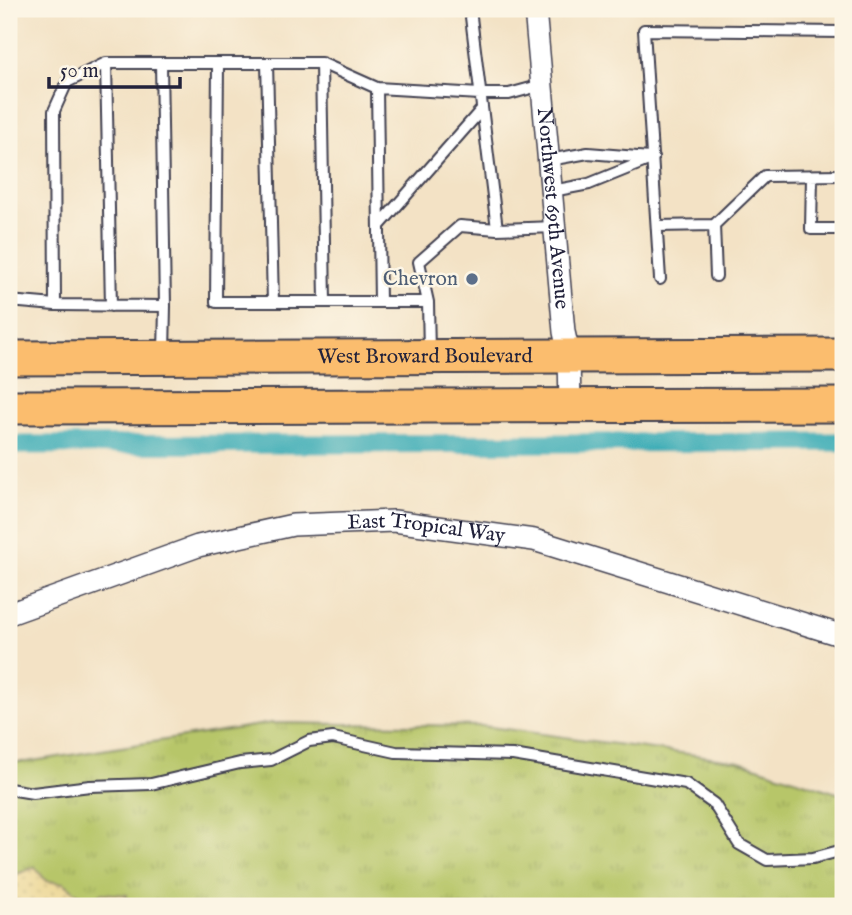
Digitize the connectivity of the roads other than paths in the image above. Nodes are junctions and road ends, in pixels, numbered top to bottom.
1 (470, 9) edge
2 (536, 9) edge
3 (843, 32) edge
4 (106, 63) junction
5 (161, 63) junction
6 (218, 63) junction
7 (267, 63) junction
8 (321, 63) junction
9 (542, 85) junction
10 (377, 88) junction
11 (480, 94) junction
12 (482, 109) junction
13 (653, 158) junction
14 (549, 159) junction
15 (843, 175) edge
16 (812, 176) junction
17 (552, 191) junction
18 (714, 225) junction
19 (379, 226) junction
20 (657, 226) junction
21 (555, 227) junction
22 (497, 229) junction
23 (843, 229) edge
24 (716, 276) dead end
25 (660, 279) dead end
26 (9, 302) edge
27 (273, 302) junction
28 (325, 302) junction
29 (380, 302) junction
30 (428, 302) junction
31 (55, 305) junction
32 (111, 306) junction
33 (165, 306) junction
34 (569, 354) junction
35 (843, 355) edge
36 (164, 356) junction
37 (429, 357) junction
38 (9, 358) edge
39 (9, 385) edge
40 (843, 405) edge
41 (570, 406) junction
42 (9, 407) edge
43 (9, 614) edge
44 (843, 636) edge
45 (9, 789) edge
46 (843, 850) edge

1 - 11 lane
2 - 9 street, Northwest 69th Avenue
3 - 13 lane
4 - 5 lane
4 - 31 lane
4 - 32 lane
5 - 6 lane
5 - 33 lane
6 - 7 lane
6 - 27 lane
7 - 8 lane
7 - 27 lane
8 - 10 lane
8 - 28 lane
9 - 11 lane
9 - 14 street, Northwest 69th Avenue
10 - 11 lane
10 - 19 lane
11 - 12 lane
12 - 19 lane
12 - 22 lane
13 - 14 lane
13 - 17 lane
13 - 20 lane
14 - 17 street, Northwest 69th Avenue
15 - 16 lane
16 - 18 lane
16 - 23 lane
17 - 21 street, Northwest 69th Avenue
18 - 20 lane
18 - 24 lane
19 - 29 lane
20 - 25 lane
21 - 22 lane
21 - 34 street, Northwest 69th Avenue
22 - 30 lane
26 - 31 lane
27 - 28 lane
28 - 29 lane
29 - 30 lane
30 - 37 lane
31 - 32 lane
32 - 33 lane
33 - 36 lane
34 - 35 main road, West Broward Boulevard
34 - 37 main road, West Broward Boulevard
34 - 41 street, Northwest 69th Avenue
36 - 37 main road, West Broward Boulevard
36 - 38 main road, West Broward Boulevard
36 - 39 main road
40 - 41 main road
41 - 42 main road
43 - 44 street, East Tropical Way
45 - 46 lane

